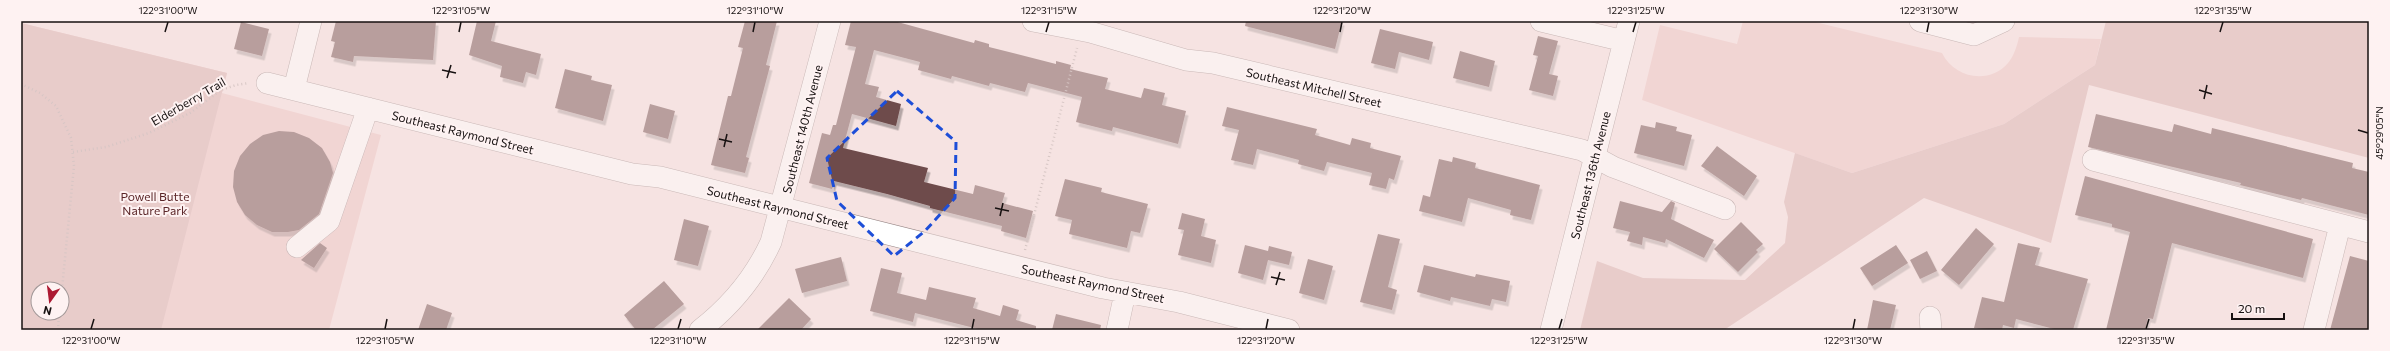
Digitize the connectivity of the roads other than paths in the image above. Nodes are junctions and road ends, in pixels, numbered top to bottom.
1 (311, 21) edge
2 (830, 21) edge
3 (1033, 21) edge
4 (1541, 21) edge
5 (1629, 21) edge
6 (1920, 21) edge
7 (2004, 21) edge
8 (1624, 41) junction
9 (267, 83) road end
10 (294, 89) junction
11 (368, 108) junction
12 (1595, 157) junction
13 (2093, 160) dead end
14 (782, 209) junction
15 (1725, 209) dead end
16 (2340, 225) junction
17 (2369, 232) edge
18 (297, 247) dead end
19 (1125, 292) junction
20 (700, 330) edge
21 (1117, 330) edge
22 (1290, 330) edge
23 (1551, 330) edge
24 (2314, 330) edge

1 - 10 street
2 - 14 street, Southeast 140th Avenue
3 - 12 street, Southeast Mitchell Street
4 - 8 street
5 - 8 street, Southeast 136th Avenue
6 - 7 street
8 - 12 street, Southeast 136th Avenue
9 - 10 street, Southeast Raymond Street
10 - 11 street, Southeast Raymond Street
11 - 14 street, Southeast Raymond Street
11 - 18 street
12 - 15 street, Southeast Mitchell Street
12 - 23 street, Southeast 136th Avenue
13 - 16 street
14 - 19 street, Southeast Raymond Street
14 - 20 street, Southeast 140th Avenue
16 - 17 street
16 - 24 street
19 - 21 street
19 - 22 street, Southeast Raymond Street

